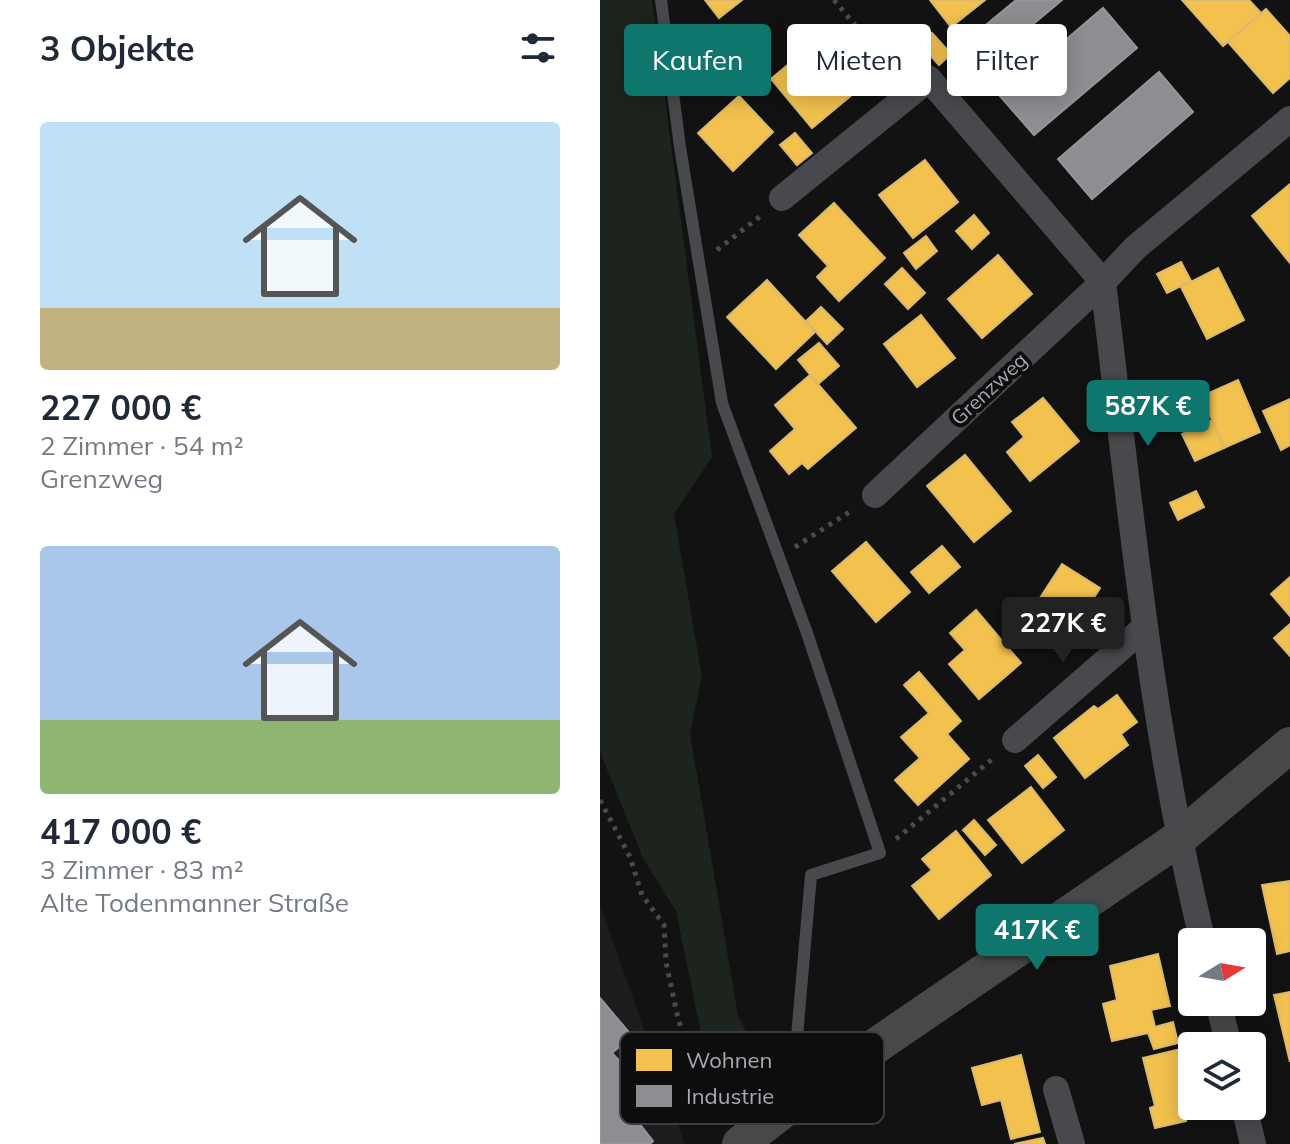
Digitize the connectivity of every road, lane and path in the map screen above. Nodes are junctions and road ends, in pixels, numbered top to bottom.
1 (661, 0) edge
2 (931, 81) edge
3 (908, 96) edge
4 (1290, 119) edge
5 (782, 198) joint
6 (699, 264) junction
7 (1103, 282) junction
8 (875, 495) joint
9 (779, 558) junction
10 (1145, 627) junction
11 (1015, 740) joint
12 (1290, 745) edge
13 (600, 800) edge
14 (1178, 839) junction
15 (880, 853) junction
16 (1200, 928) edge
17 (682, 1032) edge
18 (797, 1032) edge
19 (884, 1040) edge
20 (1056, 1089) dead end
21 (1247, 1120) edge
22 (714, 1124) edge
23 (758, 1124) edge
24 (732, 1140) edge
25 (1072, 1144) edge
26 (1253, 1144) edge

1 - 6 lane
2 - 7 street
3 - 5 street
4 - 7 street, Grenzweg
5 - 6 path
6 - 9 lane
7 - 8 street, Grenzweg
7 - 10 street
8 - 9 path
9 - 15 lane
10 - 11 street
10 - 14 street
11 - 15 path
12 - 14 street
13 - 17 path
14 - 16 street
14 - 19 street
15 - 18 lane
20 - 25 street
21 - 26 street
22 - 24 path
23 - 24 street

